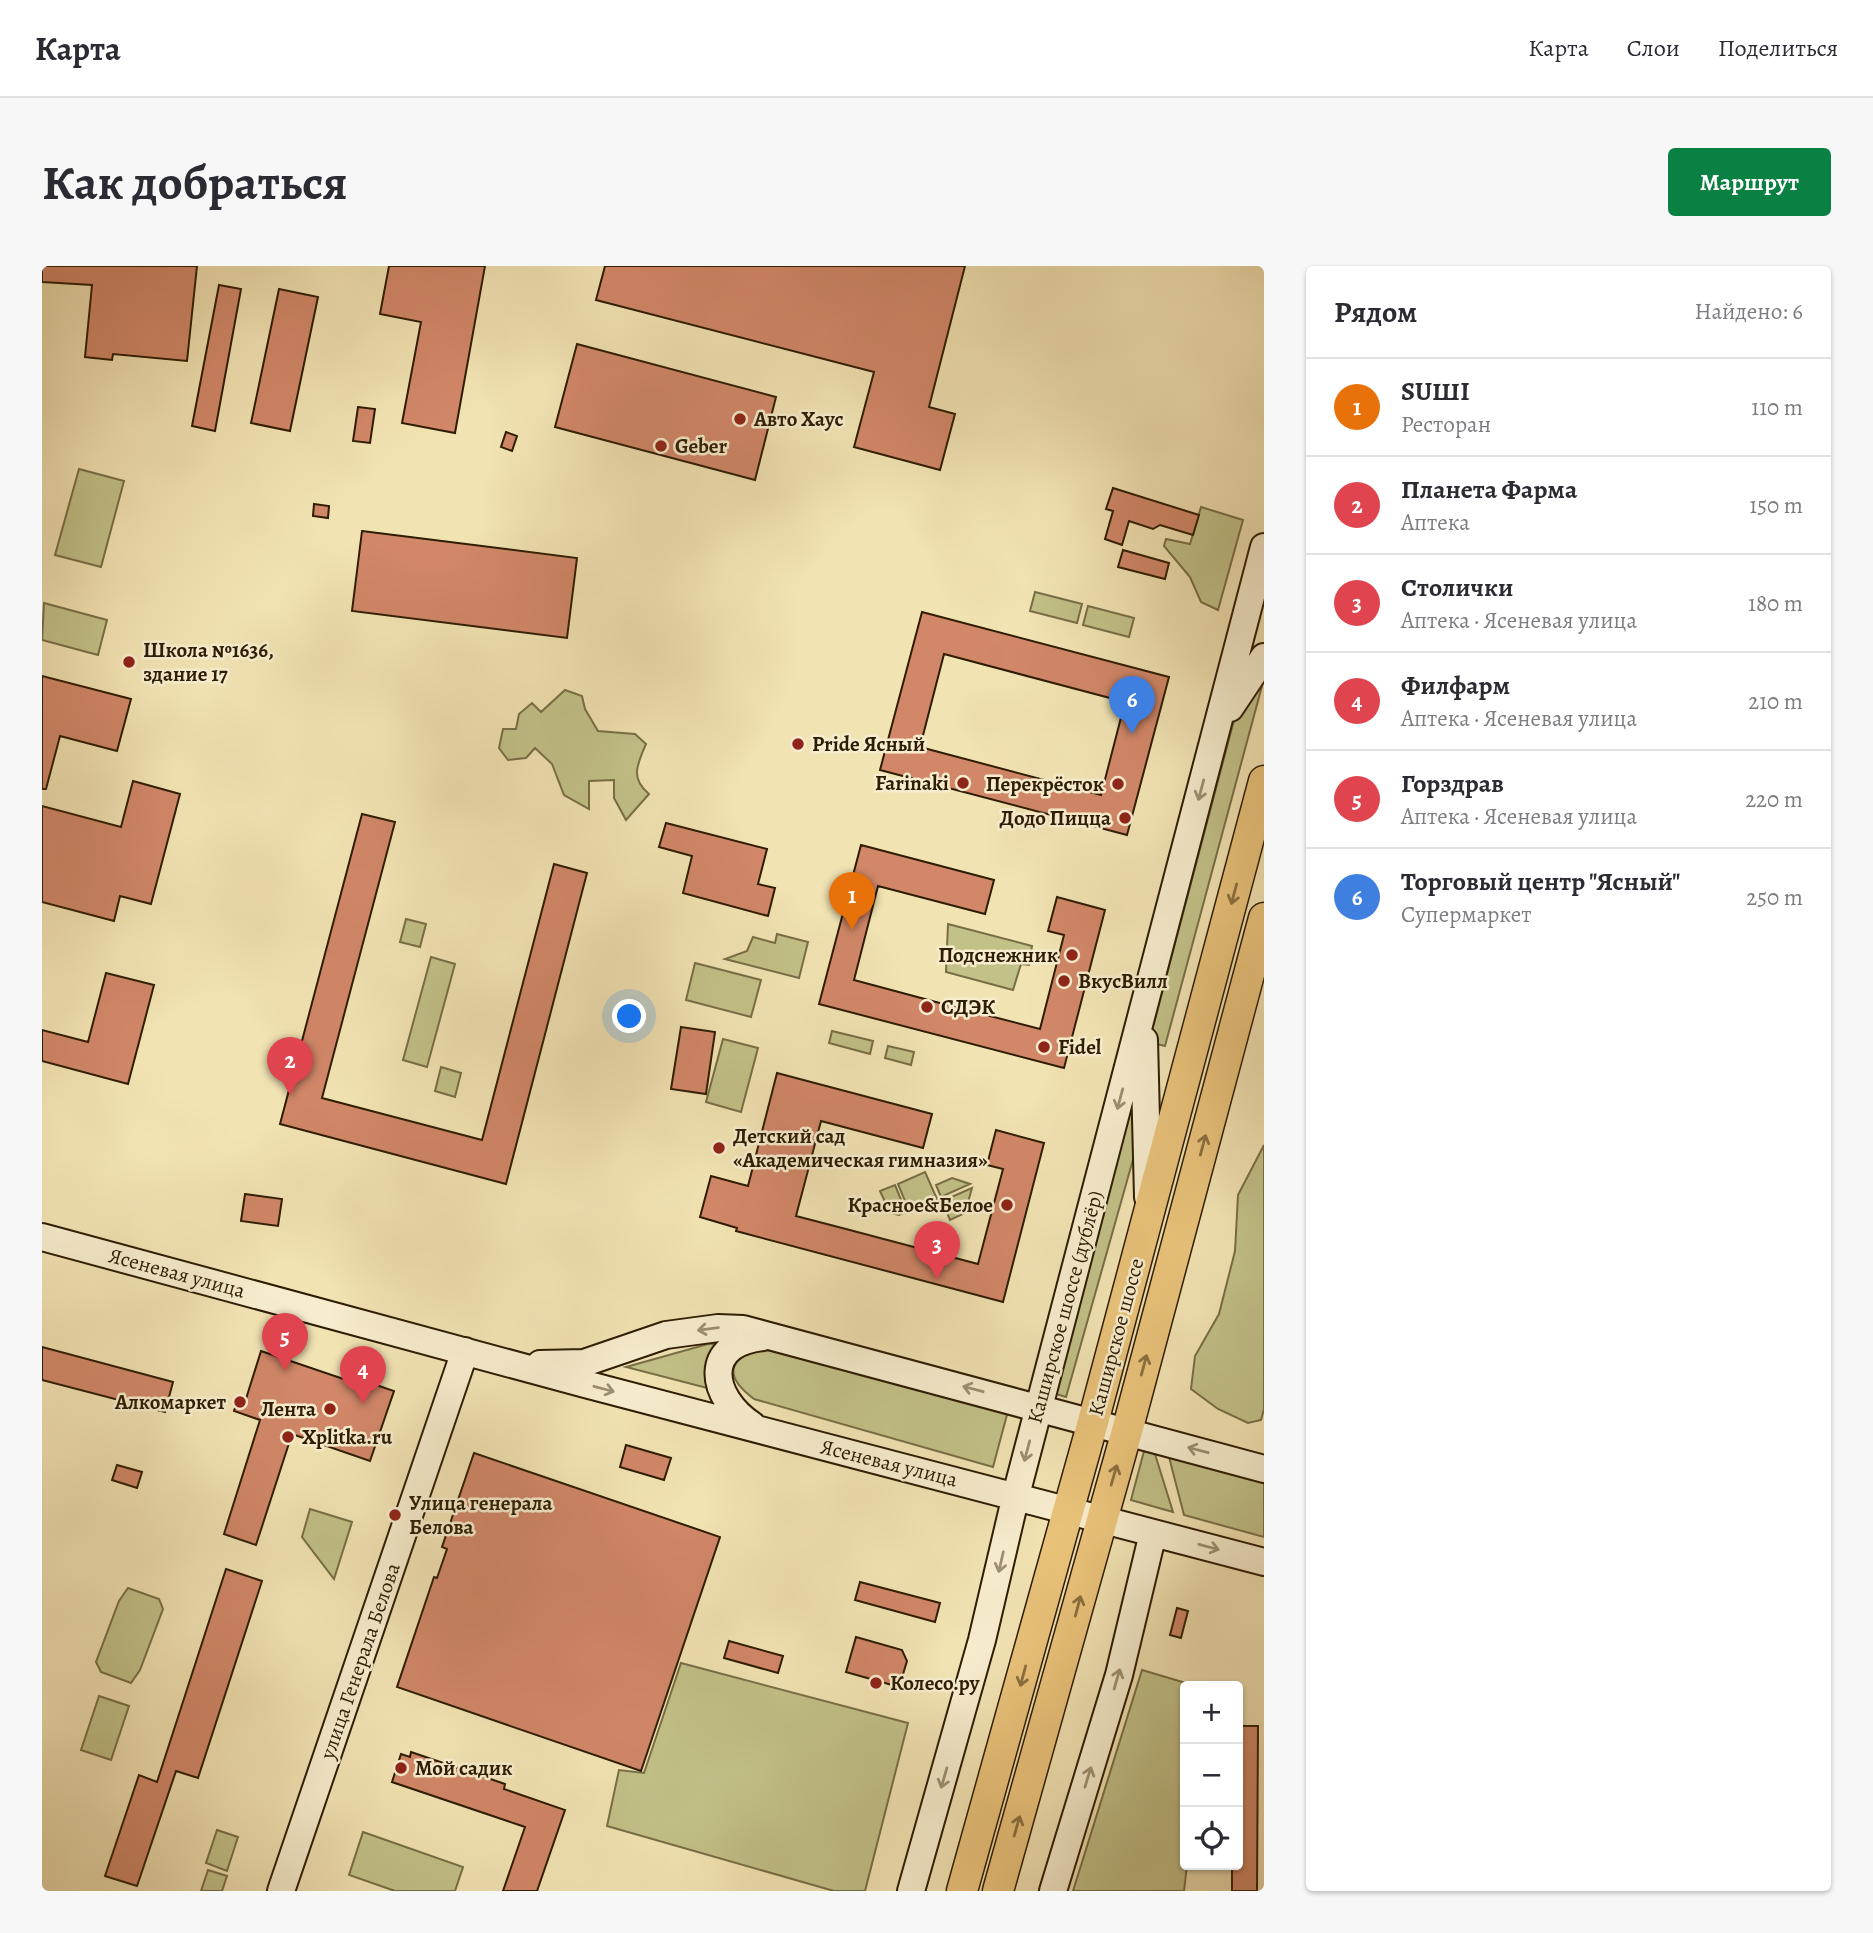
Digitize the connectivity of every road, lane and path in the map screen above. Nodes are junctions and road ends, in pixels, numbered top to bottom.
1 (1264, 547) edge
2 (1264, 657) edge
3 (1219, 724) junction
4 (1264, 781) edge
5 (1264, 918) edge
6 (1144, 1010) junction
7 (1148, 1218) junction
8 (42, 1237) edge
9 (775, 1335) junction
10 (465, 1351) junction
11 (514, 1365) junction
12 (1039, 1407) junction
13 (1093, 1422) junction
14 (758, 1429) junction
15 (1127, 1431) junction
16 (1264, 1469) edge
17 (1016, 1495) junction
18 (1069, 1510) junction
19 (1102, 1518) junction
20 (1153, 1532) junction
21 (1264, 1562) edge
22 (1053, 1890) edge
23 (281, 1891) edge
24 (911, 1891) edge
25 (962, 1891) edge
26 (998, 1891) edge

1 - 3 main road, Каширское шоссе (дублёр)
2 - 3 main road
3 -> 6 main road, Каширское шоссе (дублёр)
4 -> 7 main road, Каширское шоссе
15 -> 5 main road, Каширское шоссе
6 - 7 main road
6 -> 12 main road, Каширское шоссе (дублёр)
7 - 13 main road, Каширское шоссе
8 - 10 main road, Ясеневая улица
9 -> 11 main road, Ясеневая улица
12 -> 9 main road, Ясеневая улица
9 - 14 main road
10 - 11 main road, Ясеневая улица
10 - 23 main road, улица Генерала Белова
11 -> 14 main road, Ясеневая улица
12 - 13 main road, Ясеневая улица
12 -> 17 main road, Каширское шоссе (дублёр)
13 - 15 main road, Ясеневая улица
13 - 18 main road, Каширское шоссе
14 - 17 main road, Ясеневая улица
16 -> 15 main road, Ясеневая улица
19 -> 15 main road, Каширское шоссе
17 - 18 main road, Ясеневая улица
17 -> 24 main road, Каширское шоссе (дублёр)
18 - 19 main road, Ясеневая улица
18 -> 25 main road, Каширское шоссе
19 - 20 main road, Ясеневая улица
26 -> 19 main road, Каширское шоссе
20 -> 21 main road, Ясеневая улица
22 -> 20 main road

